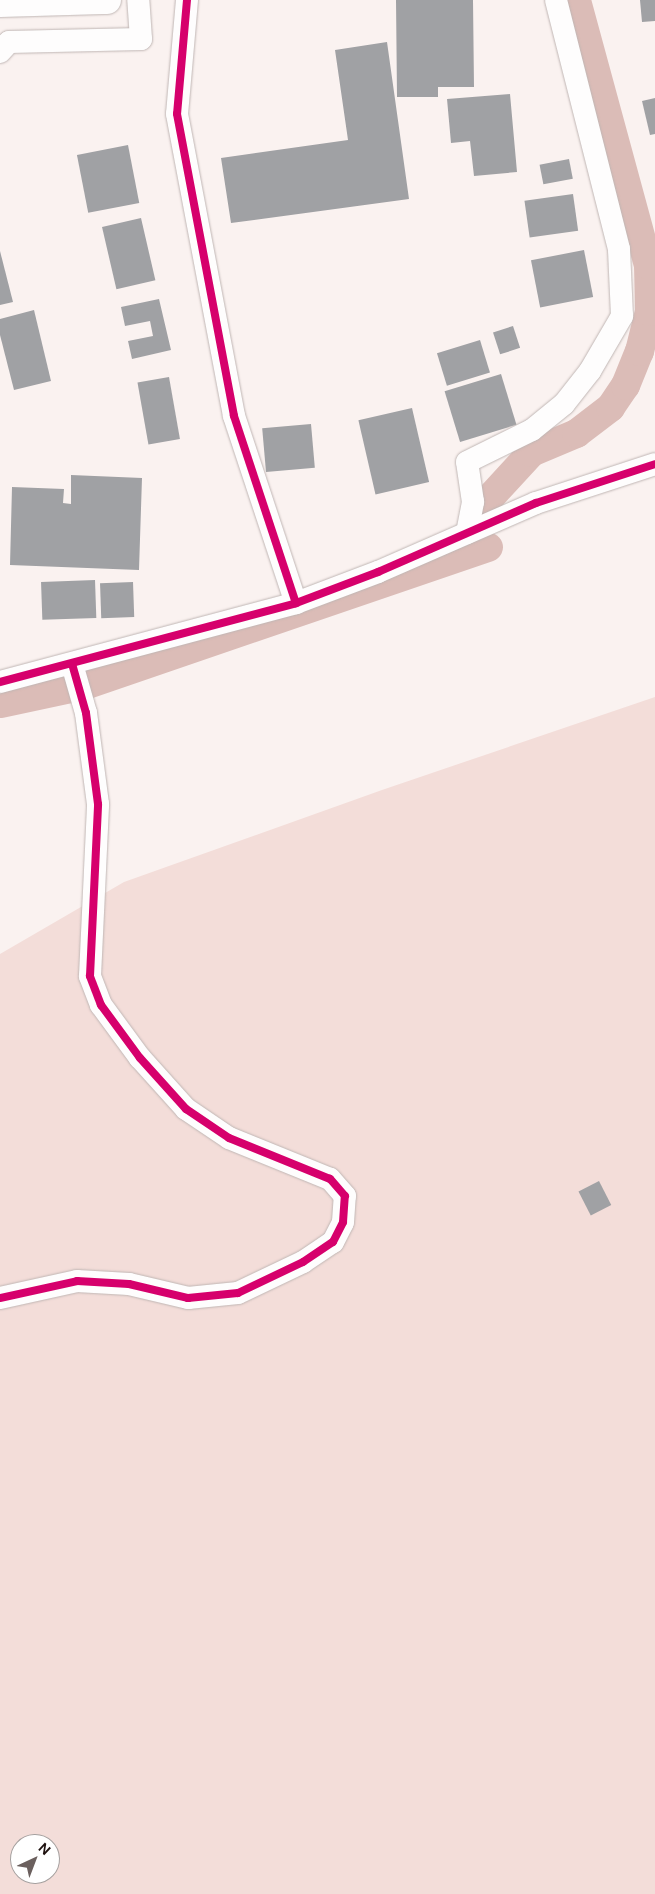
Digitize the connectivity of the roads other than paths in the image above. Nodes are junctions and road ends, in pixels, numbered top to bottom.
1 (94, 0) edge
2 (103, 0) edge
3 (107, 0) edge
4 (138, 0) edge
5 (187, 0) edge
6 (556, 0) edge
7 (0, 3) edge
8 (0, 52) edge
9 (655, 464) edge
10 (467, 533) junction
11 (296, 603) junction
12 (72, 664) junction
13 (0, 682) edge
14 (0, 1298) edge

1 - 2 main road
2 - 3 main road
2 - 7 main road
4 - 8 street
5 - 11 street
6 - 10 street
9 - 10 street
10 - 11 street
11 - 12 street
12 - 13 street
12 - 14 street

